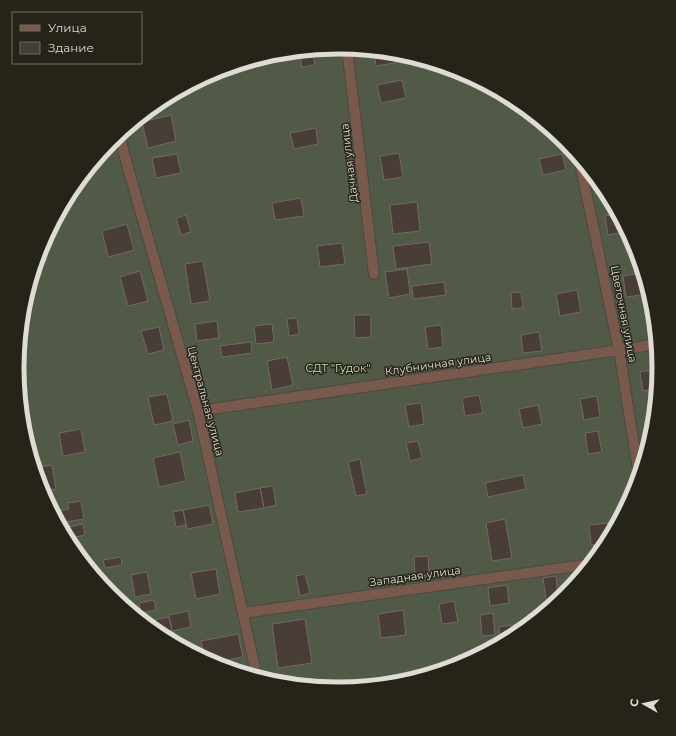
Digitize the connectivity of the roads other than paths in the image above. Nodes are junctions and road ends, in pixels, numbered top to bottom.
1 (348, 54) edge
2 (121, 141) edge
3 (582, 170) edge
4 (374, 274) dead end
5 (651, 345) edge
6 (620, 350) junction
7 (198, 411) junction
8 (637, 462) edge
9 (582, 565) edge
10 (243, 613) junction
11 (256, 671) edge

1 - 4 street, Дачная улица
2 - 7 street, Центральная улица
3 - 6 street, Цветочная улица
5 - 6 street, Клубничная улица
6 - 7 street, Клубничная улица
6 - 8 street, Цветочная улица
7 - 10 street, Центральная улица
9 - 10 street, Западная улица
10 - 11 street, Центральная улица

